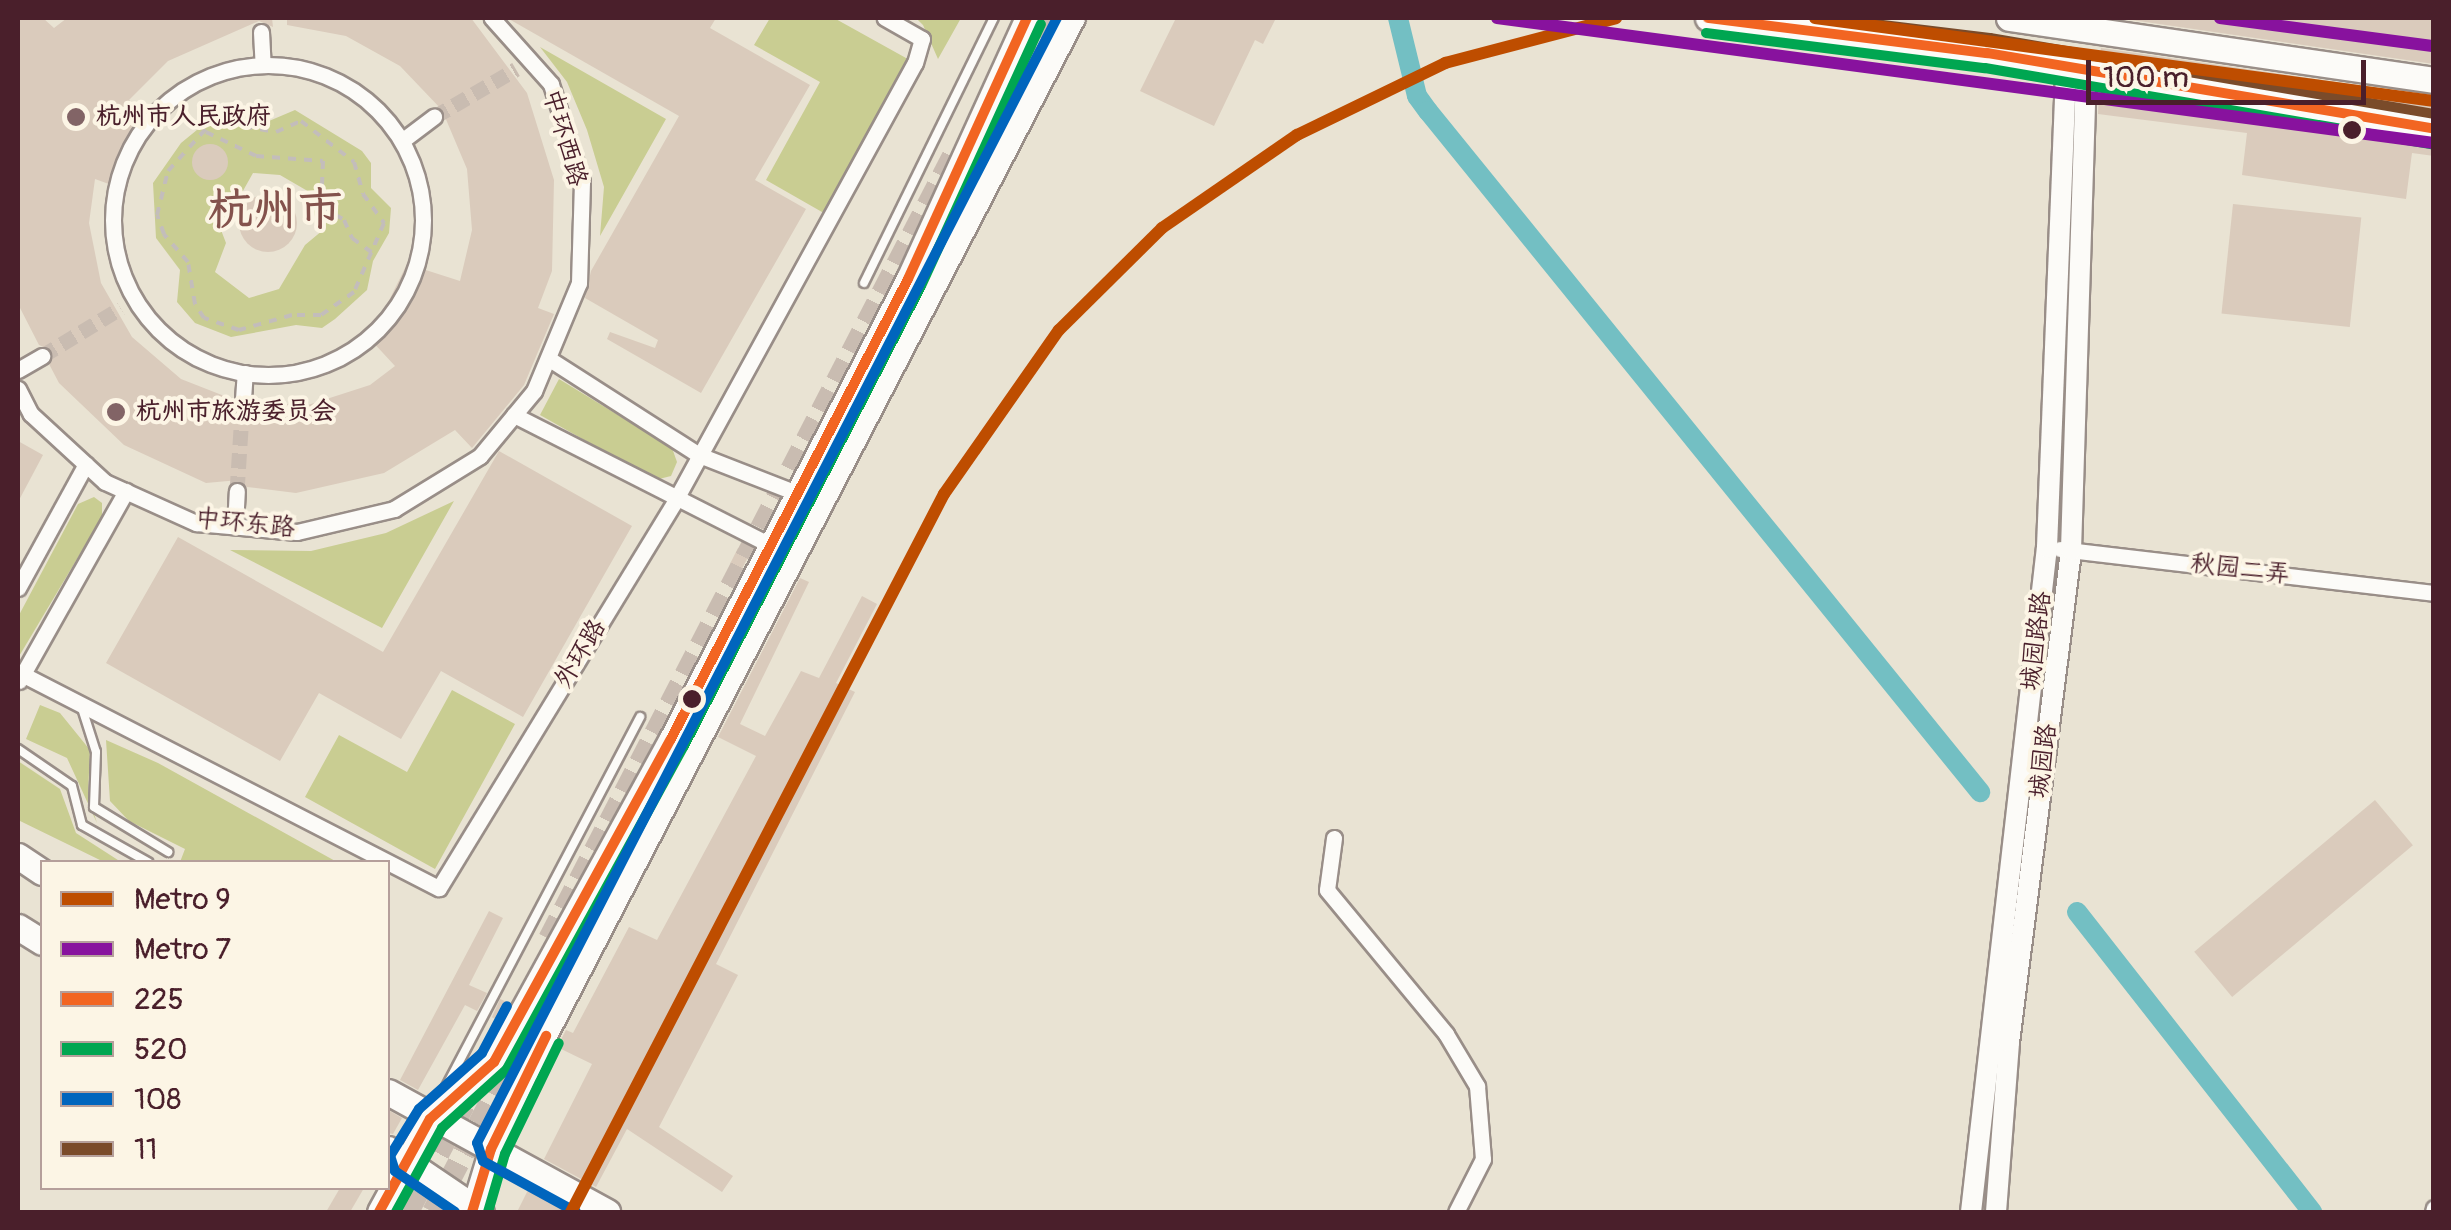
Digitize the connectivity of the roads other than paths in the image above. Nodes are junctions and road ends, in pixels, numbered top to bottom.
1 (492, 18) edge
2 (885, 18) edge
3 (994, 18) edge
4 (1028, 18) edge
5 (1074, 18) edge
6 (1708, 18) edge
7 (2009, 18) edge
8 (261, 32) dead end
9 (530, 58) junction
10 (263, 65) junction
11 (2076, 68) junction
12 (516, 69) tunnel mouth
13 (2434, 80) edge
14 (434, 117) tunnel mouth
15 (2434, 128) edge
16 (403, 140) junction
17 (864, 284) dead end
18 (42, 356) tunnel mouth
19 (550, 360) junction
20 (18, 370) edge
21 (245, 373) junction
22 (18, 389) edge
23 (534, 390) joint
24 (243, 399) tunnel mouth
25 (514, 415) junction
26 (699, 455) junction
27 (86, 464) junction
28 (126, 491) junction
29 (237, 491) tunnel mouth
30 (797, 493) junction
31 (676, 500) junction
32 (825, 504) junction
33 (235, 526) junction
34 (770, 545) junction
35 (2047, 547) junction
36 (2071, 550) junction
37 (794, 557) junction
38 (18, 588) edge
39 (2434, 594) edge
40 (19, 678) edge
41 (81, 705) junction
42 (640, 717) dead end
43 (18, 749) edge
44 (1334, 838) dead end
45 (168, 852) dead end
46 (18, 856) edge
47 (144, 860) edge
48 (384, 860) edge
49 (390, 863) edge
50 (40, 871) edge
51 (18, 927) edge
52 (40, 941) edge
53 (390, 1093) edge
54 (430, 1119) junction
55 (491, 1149) junction
56 (396, 1154) edge
57 (476, 1211) edge
58 (607, 1212) edge
59 (1456, 1212) edge
60 (1972, 1212) edge
61 (1996, 1212) edge

1 - 9 street, 中环西路
2 - 26 street, 外环路
3 - 17 lane
4 - 30 main road
5 - 32 main road
6 - 11 main road
7 - 13 main road
8 - 10 street
9 - 12 street
9 - 19 street, 中环西路
10 - 16 street
10 - 21 street
11 - 15 main road
11 - 35 street, 城园路路
11 - 36 street, 城园路
14 - 16 street
16 - 21 street
18 - 20 street
19 - 23 street, 中环西路
19 - 26 street
21 - 24 street
22 - 27 street, 中环东路
23 - 25 street, 中环东路
25 - 31 street
25 - 33 street, 中环东路
26 - 30 street
26 - 31 street, 外环路
27 - 28 street, 中环东路
27 - 38 street
28 - 33 street, 中环东路
28 - 40 street
29 - 33 street
30 - 32 street
30 - 34 main road
31 - 34 street
31 - 49 street, 外环路
32 - 37 main road
34 - 37 street
34 - 54 main road
35 - 36 street, 秋园二弄
35 - 60 street, 城园路路
36 - 39 street, 秋园二弄
36 - 61 street, 城园路
37 - 55 main road
40 - 41 street, 外环路
41 - 45 lane
41 - 48 street, 外环路
42 - 54 lane
43 - 47 lane
44 - 59 street
46 - 50 main road
51 - 52 main road
53 - 54 main road
54 - 55 main road
54 - 56 main road
55 - 57 main road
55 - 58 main road
56 - 57 main road

